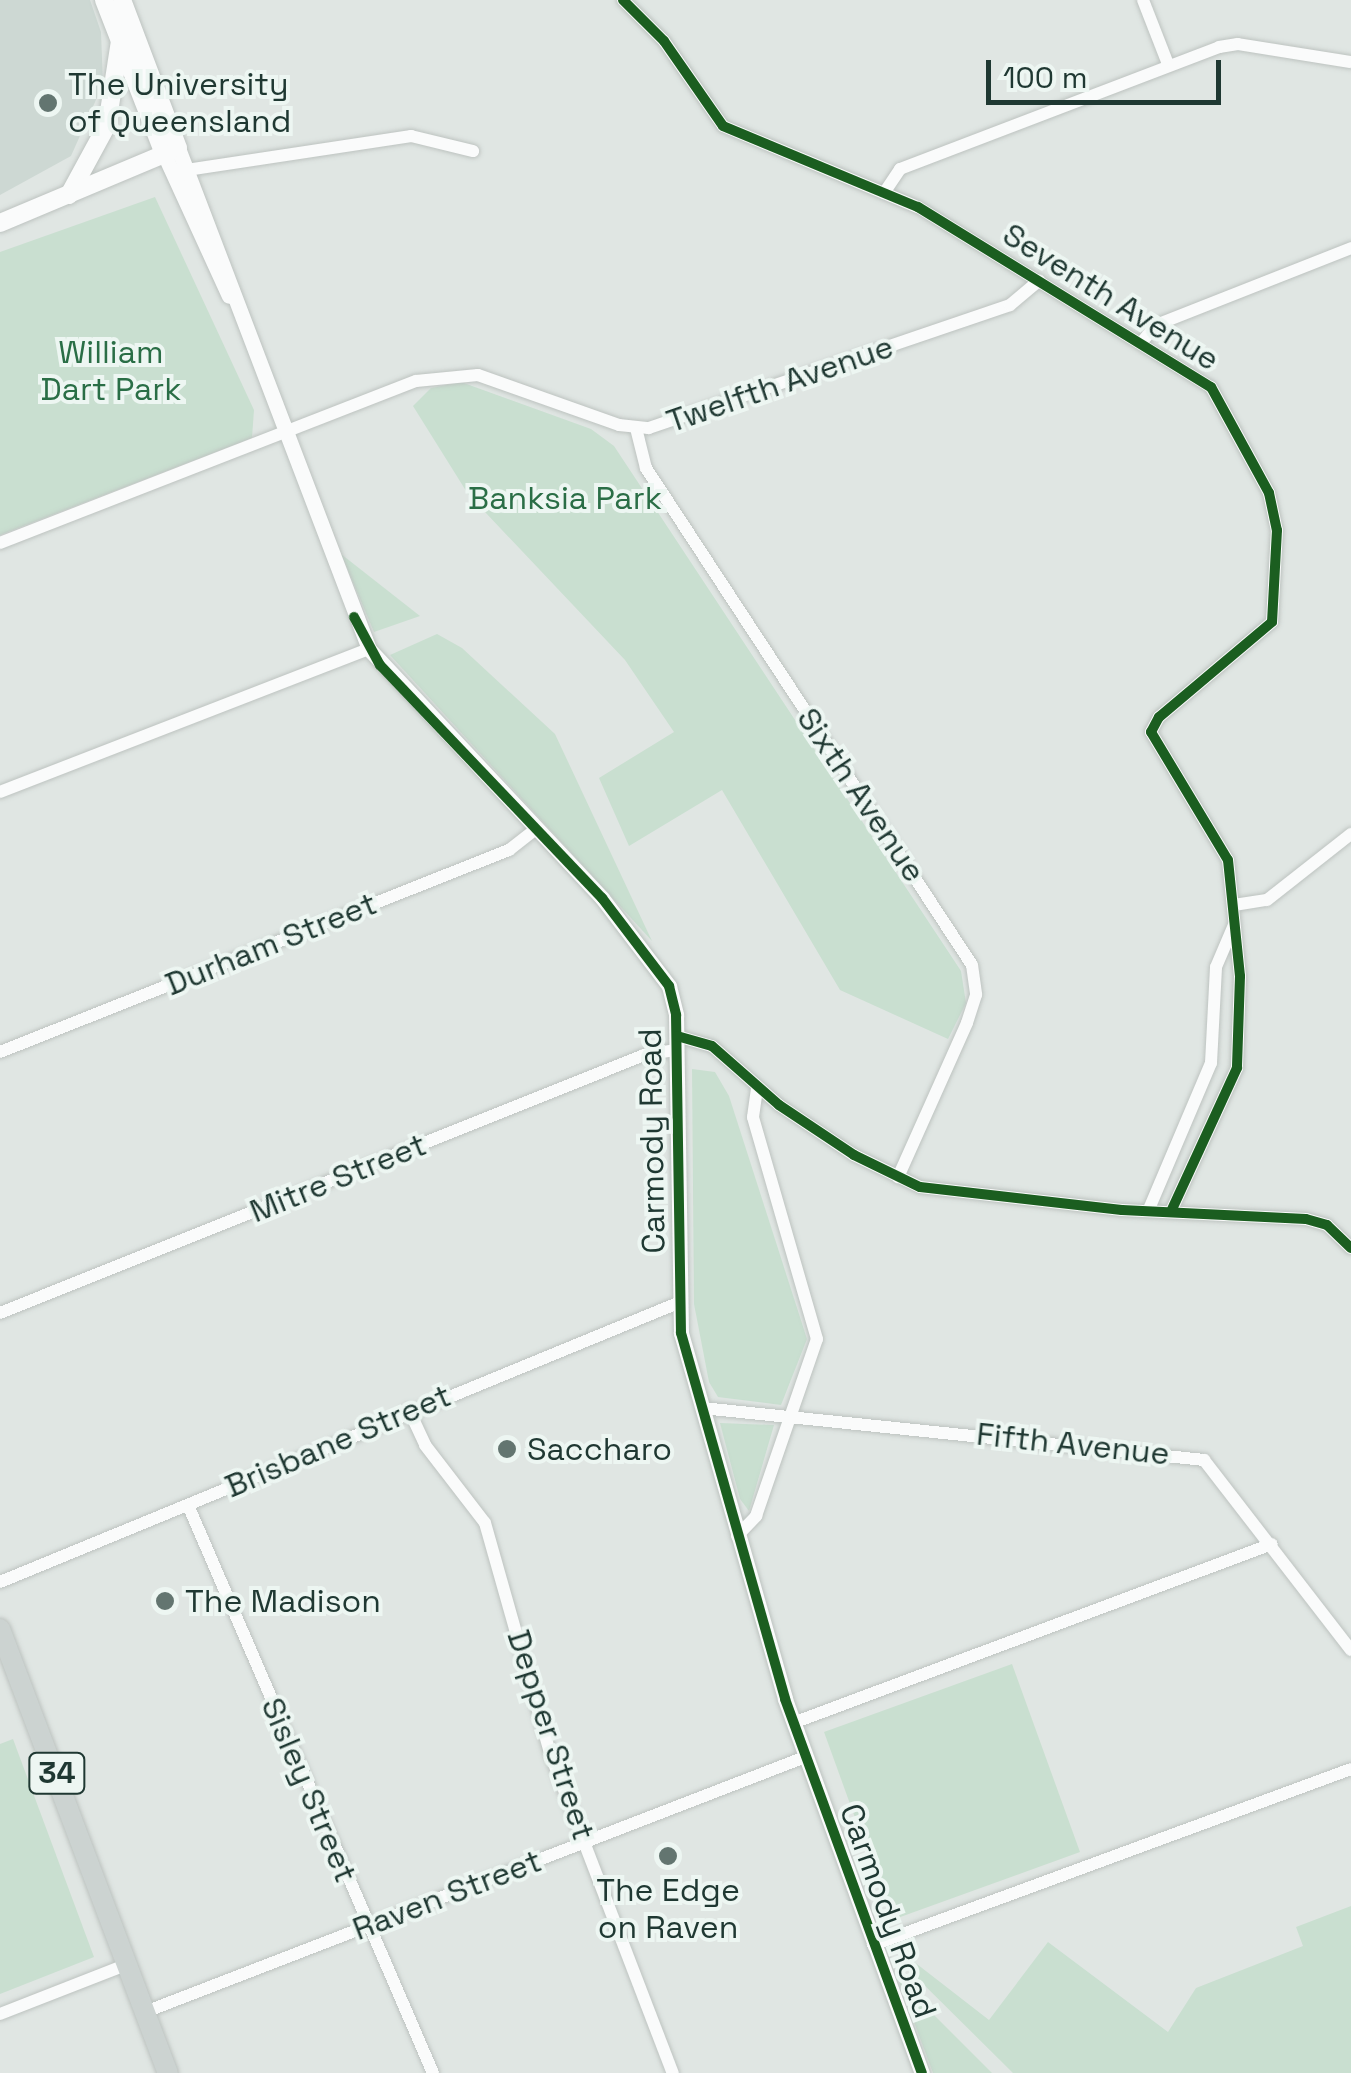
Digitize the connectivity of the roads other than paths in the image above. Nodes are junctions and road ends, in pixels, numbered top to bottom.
1 (104, 0) edge
2 (122, 0) edge
3 (623, 0) edge
4 (1143, 0) edge
5 (120, 41) junction
6 (1351, 62) edge
7 (1168, 64) junction
8 (171, 151) junction
9 (473, 151) dead end
10 (180, 171) junction
11 (884, 192) junction
12 (68, 196) junction
13 (0, 223) edge
14 (1351, 248) edge
15 (1038, 281) junction
16 (1141, 343) junction
17 (636, 428) junction
18 (286, 432) junction
19 (0, 543) edge
20 (369, 649) junction
21 (0, 792) edge
22 (537, 828) junction
23 (1351, 834) edge
24 (1234, 905) junction
25 (1234, 925) junction
26 (677, 1043) junction
27 (0, 1052) edge
28 (757, 1087) junction
29 (898, 1178) junction
30 (1149, 1209) junction
31 (1172, 1210) junction
32 (1351, 1248) edge
33 (678, 1303) junction
34 (0, 1313) edge
35 (702, 1408) junction
36 (409, 1410) junction
37 (788, 1414) junction
38 (188, 1505) junction
39 (737, 1536) junction
40 (1272, 1544) junction
41 (0, 1582) edge
42 (0, 1629) edge
43 (1351, 1650) edge
44 (793, 1723) junction
45 (805, 1757) junction
46 (1351, 1769) edge
47 (585, 1842) junction
48 (366, 1926) junction
49 (873, 1946) junction
50 (126, 1965) junction
51 (144, 2012) junction
52 (0, 2014) edge
53 (168, 2073) edge
54 (433, 2073) edge
55 (674, 2073) edge
56 (922, 2073) edge

1 - 5 main road, Carmody Road
2 - 8 main road, Carmody Road
3 - 11 street, Seventh Avenue
4 - 7 street
5 - 8 main road, Carmody Road
5 - 12 main road
6 - 7 street
7 - 11 street
8 - 10 street, Carmody Road
8 - 12 main road
9 - 10 street
10 - 18 street, Carmody Road
11 - 15 street, Seventh Avenue
12 - 13 main road
14 - 16 street
15 - 16 street, Seventh Avenue
15 - 17 street, Twelfth Avenue
16 - 24 street, Seventh Avenue
17 - 18 street, Twelfth Avenue
17 - 29 street, Sixth Avenue
18 - 19 street, Twelfth Avenue
18 - 20 street, Carmody Road
20 - 21 street
20 - 22 street, Carmody Road
22 - 26 street, Carmody Road
22 - 27 street, Durham Street
23 - 24 street
24 - 25 street, Seventh Avenue
25 - 30 street, Seventh Avenue
25 - 31 street, Seventh Avenue
26 - 28 street
26 - 33 street, Carmody Road
26 - 34 street, Mitre Street
28 - 29 street
28 - 37 street
29 - 30 street
30 - 31 street
31 - 32 street
33 - 35 street, Carmody Road
33 - 36 street, Brisbane Street
35 - 37 street, Fifth Avenue
35 - 39 street, Carmody Road
36 - 38 street, Brisbane Street
36 - 47 street, Depper Street
37 - 39 street
37 - 40 street, Fifth Avenue
38 - 41 street, Brisbane Street
38 - 48 street, Sisley Street
39 - 44 street, Carmody Road
40 - 43 street, Fifth Avenue
40 - 44 street
42 - 50 main road, 34
44 - 45 street, Carmody Road
45 - 47 street, Raven Street
45 - 49 street, Carmody Road
46 - 49 street
47 - 48 street, Raven Street
47 - 55 street, Depper Street
48 - 51 street, Raven Street
48 - 54 street, Sisley Street
49 - 56 street, Carmody Road
50 - 51 main road, 34
50 - 52 street
51 - 53 main road, 34

